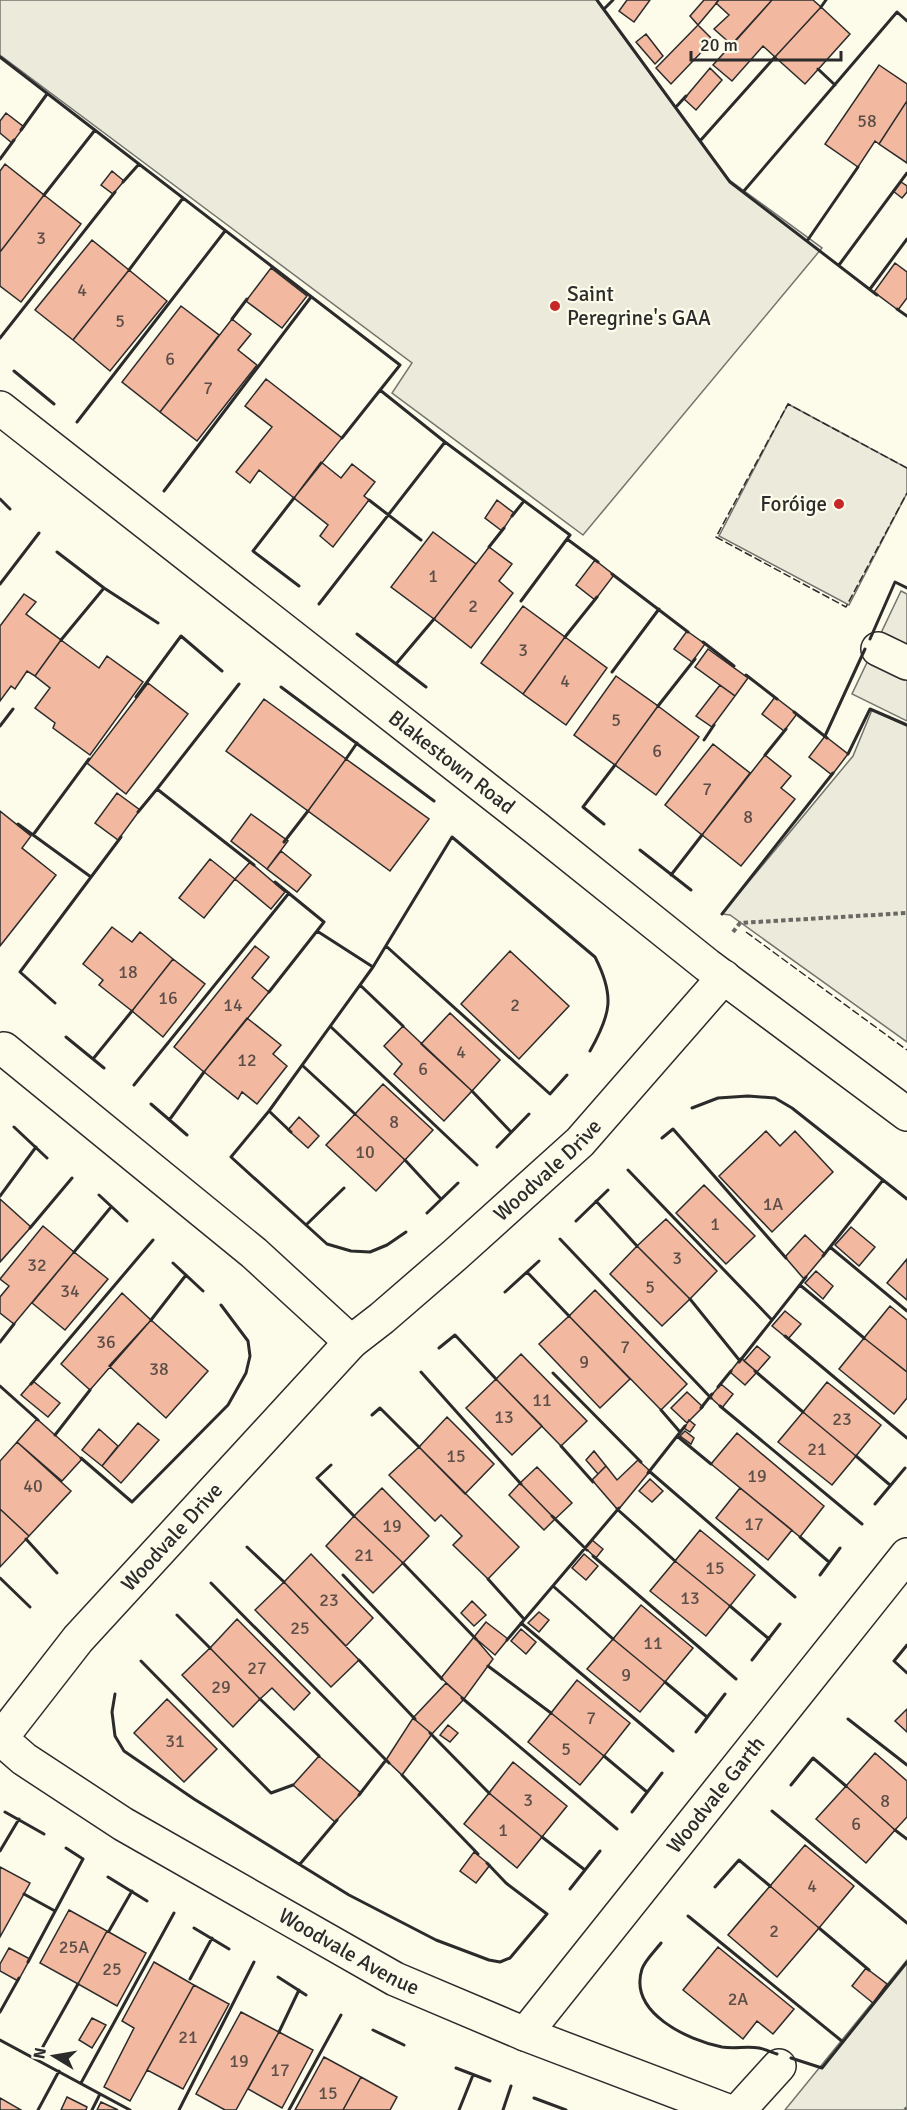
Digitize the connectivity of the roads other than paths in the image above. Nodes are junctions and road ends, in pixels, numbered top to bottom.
1 (0, 408) edge
2 (878, 649) dead end
3 (907, 663) edge
4 (715, 971) junction
5 (4, 1049) dead end
6 (907, 1114) edge
7 (351, 1342) junction
8 (907, 1555) edge
9 (0, 1738) edge
10 (525, 2034) junction
11 (779, 2066) dead end
12 (725, 2110) edge
13 (739, 2110) edge

1 - 4 street, Blakestown Road
2 - 3 street
4 - 6 street, Blakestown Road
4 - 7 street, Woodvale Drive
5 - 7 street
7 - 9 street, Woodvale Drive
8 - 10 street, Woodvale Garth
9 - 10 street, Woodvale Avenue
10 - 12 street, Woodvale Avenue
11 - 13 street

